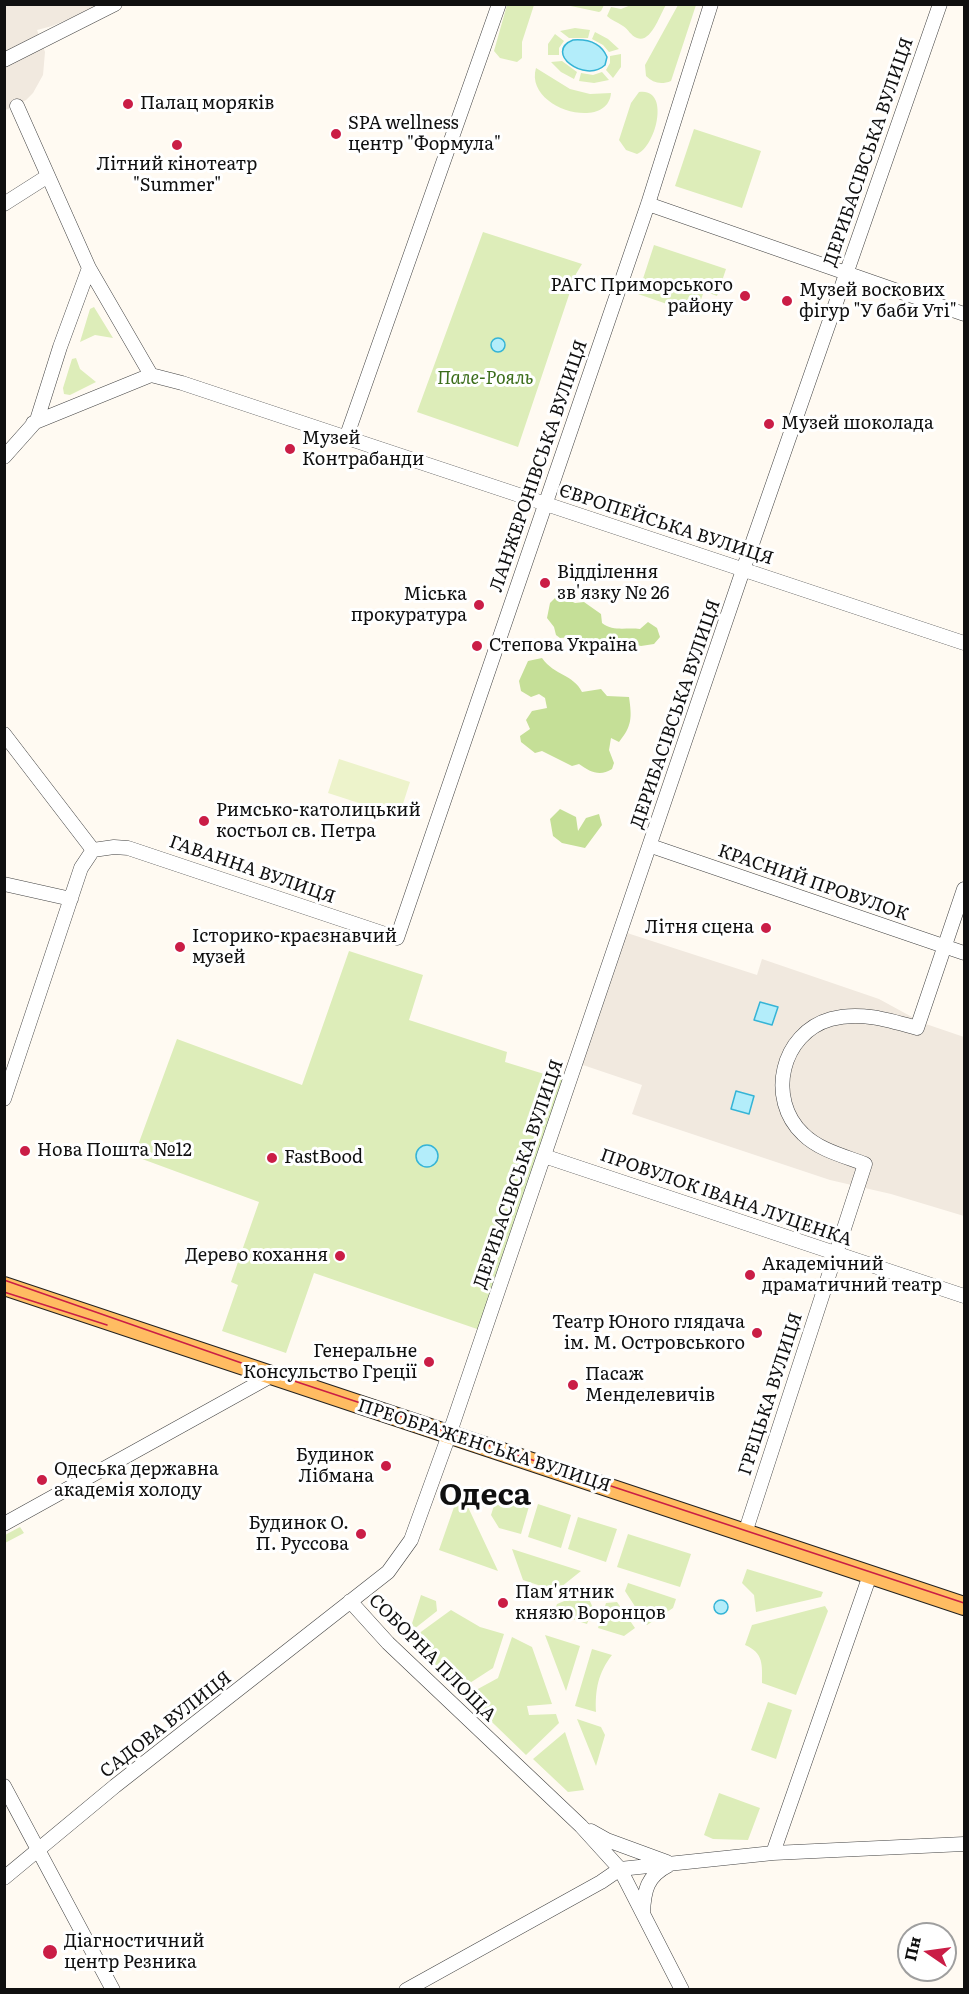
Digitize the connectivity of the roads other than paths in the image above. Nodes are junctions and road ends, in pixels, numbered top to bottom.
1 (115, 4) edge
2 (499, 4) edge
3 (711, 4) edge
4 (939, 4) edge
5 (4, 60) edge
6 (17, 106) dead end
7 (48, 176) junction
8 (4, 204) edge
9 (648, 204) junction
10 (88, 268) junction
11 (846, 273) junction
12 (964, 314) edge
13 (151, 375) junction
14 (37, 420) junction
15 (346, 438) junction
16 (4, 444) edge
17 (4, 457) edge
18 (545, 504) junction
19 (744, 570) junction
20 (964, 643) edge
21 (4, 734) edge
22 (651, 846) junction
23 (93, 850) junction
24 (4, 884) edge
25 (964, 889) edge
26 (71, 899) junction
27 (397, 938) joint
28 (945, 946) junction
29 (964, 953) edge
30 (4, 1099) edge
31 (544, 1156) junction
32 (836, 1254) junction
33 (4, 1286) edge
34 (964, 1296) edge
35 (271, 1376) junction
36 (449, 1435) junction
37 (4, 1524) edge
38 (745, 1533) junction
39 (870, 1575) junction
40 (350, 1601) junction
41 (964, 1606) edge
42 (4, 1786) edge
43 (581, 1826) junction
44 (964, 1844) edge
45 (39, 1850) junction
46 (773, 1853) junction
47 (672, 1863) junction
48 (620, 1869) junction
49 (4, 1878) edge
50 (644, 1915) junction
51 (113, 1989) edge
52 (406, 1989) edge
53 (682, 1989) edge

1 - 5 street
2 - 15 street
3 - 9 street, ЛАНЖЕРОНІВСЬКА ВУЛИЦЯ
4 - 11 street, ДЕРИБАСІВСЬКА ВУЛИЦЯ
6 - 7 street
7 - 8 street
7 - 10 street
9 - 11 street
9 - 18 street, ЛАНЖЕРОНІВСЬКА ВУЛИЦЯ
10 - 13 street
10 - 14 street
11 - 12 street
11 - 19 street, ДЕРИБАСІВСЬКА ВУЛИЦЯ
13 - 14 street
13 - 15 street, ЄВРОПЕЙСЬКА ВУЛИЦЯ
14 - 16 street
14 - 17 street
15 - 18 street, ЄВРОПЕЙСЬКА ВУЛИЦЯ
18 - 19 street, ЄВРОПЕЙСЬКА ВУЛИЦЯ
18 - 27 street, ЛАНЖЕРОНІВСЬКА ВУЛИЦЯ
19 - 20 street, ЄВРОПЕЙСЬКА ВУЛИЦЯ
19 - 22 street, ДЕРИБАСІВСЬКА ВУЛИЦЯ
21 - 23 street
22 - 28 street, КРАСНИЙ ПРОВУЛОК
22 - 31 street, ДЕРИБАСІВСЬКА ВУЛИЦЯ
23 - 26 street
23 - 27 street, ГАВАННА ВУЛИЦЯ
24 - 26 street
25 - 28 street
26 - 30 street
28 - 29 street, КРАСНИЙ ПРОВУЛОК
28 - 32 street, ГРЕЦЬКА ВУЛИЦЯ
31 - 32 street, ПРОВУЛОК ІВАНА ЛУЦЕНКА
31 - 36 street, ДЕРИБАСІВСЬКА ВУЛИЦЯ
32 - 34 street, ПРОВУЛОК ІВАНА ЛУЦЕНКА
32 - 38 street, ГРЕЦЬКА ВУЛИЦЯ
33 - 35 main road, ПРЕОБРАЖЕНСЬКА ВУЛИЦЯ
35 - 36 main road, ПРЕОБРАЖЕНСЬКА ВУЛИЦЯ
35 - 37 street
36 - 38 main road, ПРЕОБРАЖЕНСЬКА ВУЛИЦЯ
36 - 40 street, СОБОРНА ПЛОЩА
38 - 39 main road, ПРЕОБРАЖЕНСЬКА ВУЛИЦЯ
39 - 41 main road, ПРЕОБРАЖЕНСЬКА ВУЛИЦЯ
39 - 46 street
40 - 43 street, СОБОРНА ПЛОЩА
40 - 45 street, САДОВА ВУЛИЦЯ
42 - 45 street
43 - 47 street, СОБОРНА ПЛОЩА
43 - 48 street, СОБОРНА ПЛОЩА
44 - 46 street, СОБОРНА ПЛОЩА
45 - 49 street, САДОВА ВУЛИЦЯ
45 - 51 street
46 - 47 street, СОБОРНА ПЛОЩА
47 - 48 street, СОБОРНА ПЛОЩА
47 - 50 street
48 - 50 street
48 - 52 street
50 - 53 street

